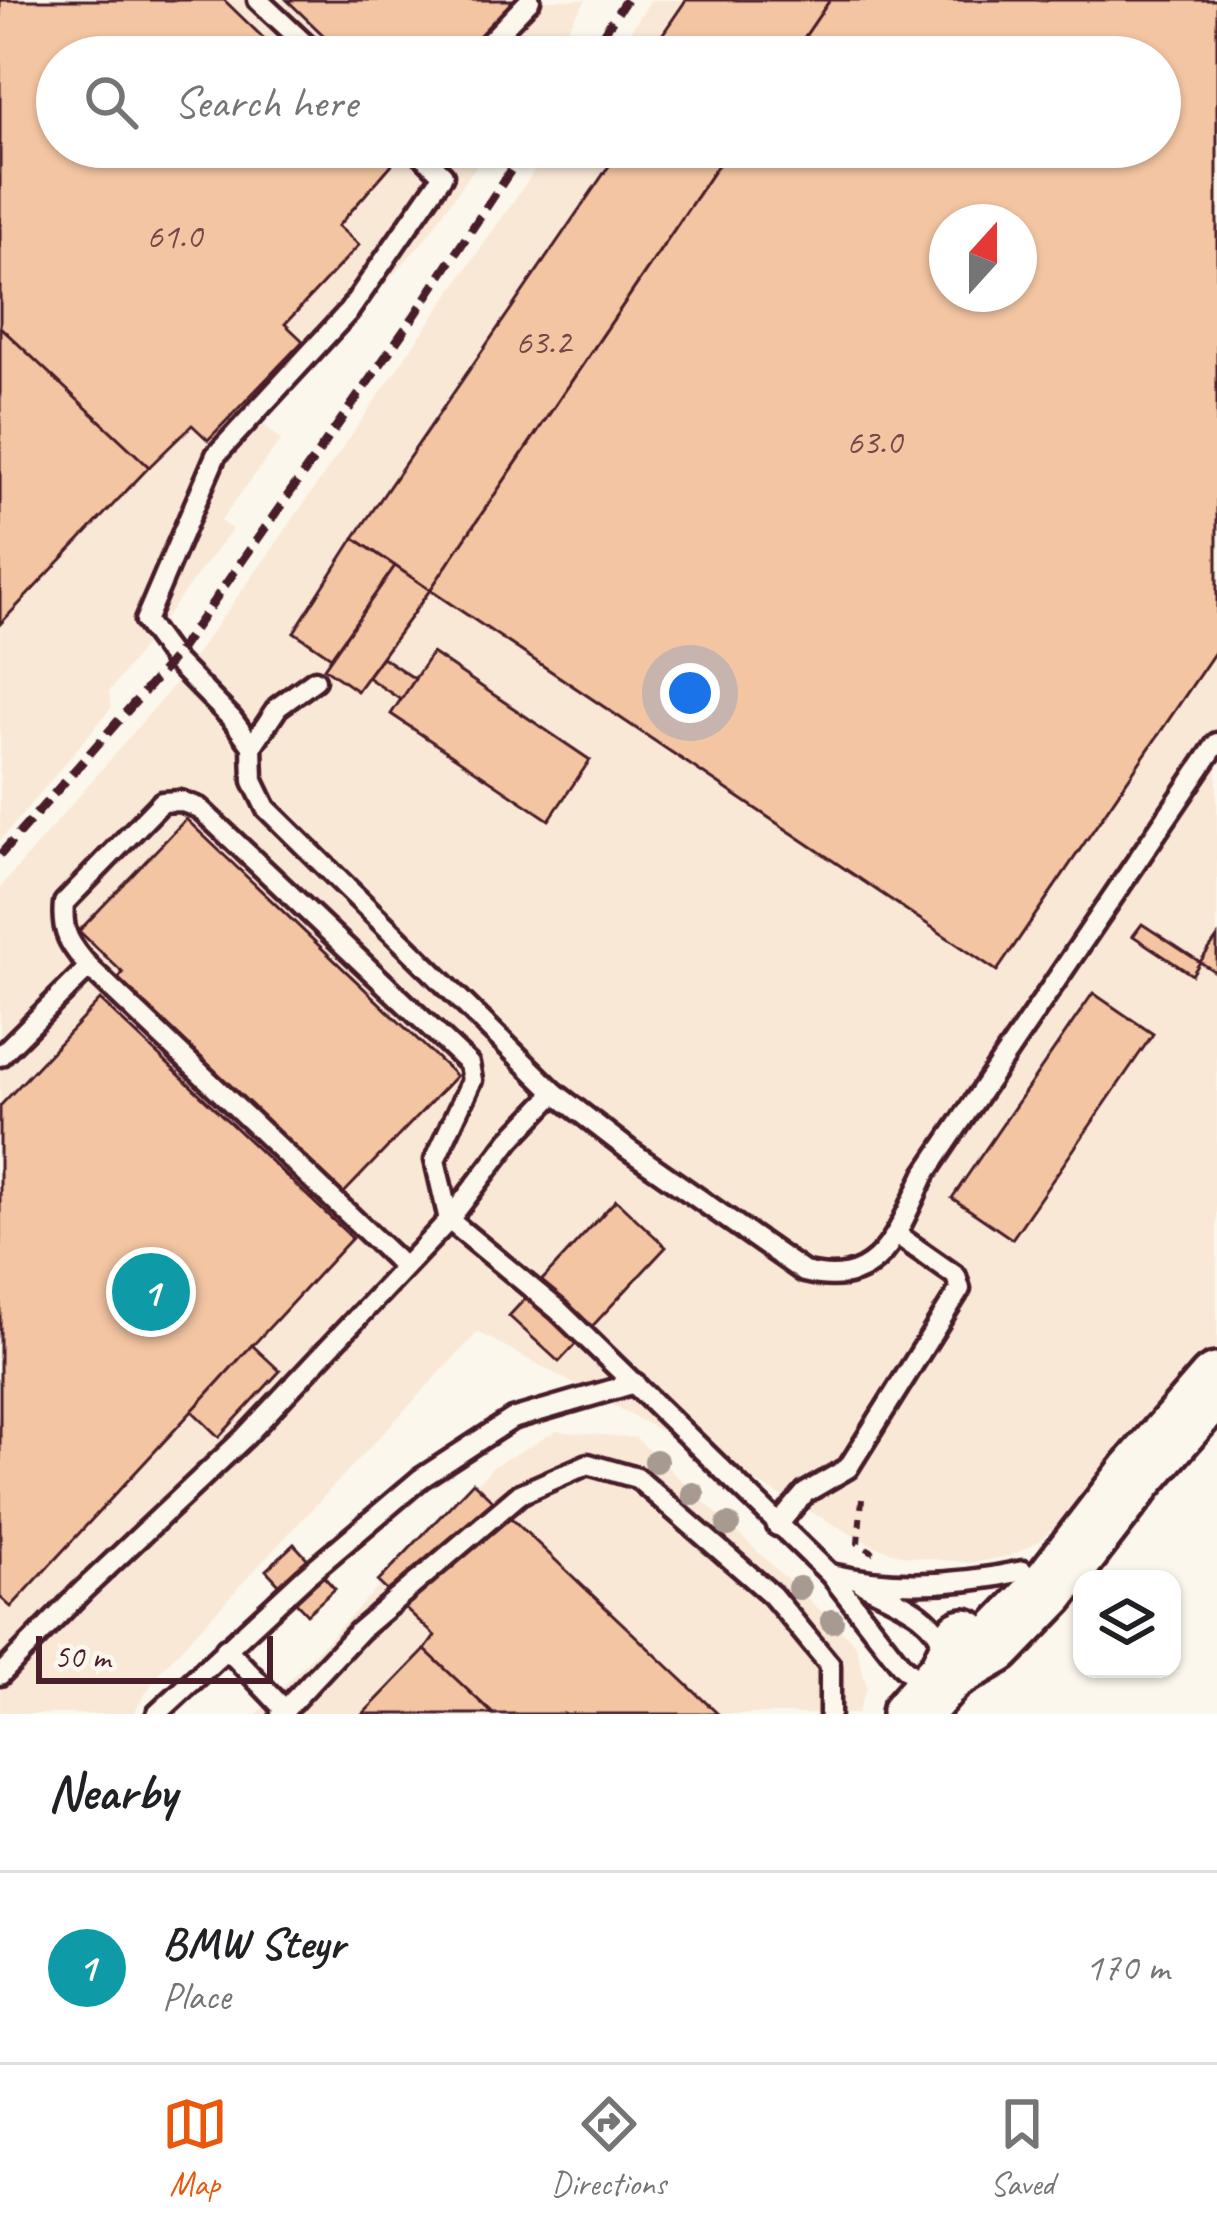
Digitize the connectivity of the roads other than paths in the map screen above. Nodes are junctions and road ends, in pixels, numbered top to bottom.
1 (258, 0) edge
2 (530, 0) edge
3 (297, 36) edge
4 (495, 36) edge
5 (436, 168) edge
6 (315, 680) dead end
7 (1217, 743) edge
8 (251, 746) junction
9 (89, 967) junction
10 (0, 1056) edge
11 (555, 1093) junction
12 (448, 1220) junction
13 (896, 1234) junction
14 (404, 1267) junction
15 (635, 1383) junction
16 (1217, 1383) edge
17 (1137, 1475) junction
18 (777, 1526) junction
19 (1023, 1571) junction
20 (830, 1574) junction
21 (859, 1581) junction
22 (226, 1648) junction
23 (2, 1669) edge
24 (930, 1692) edge
25 (283, 1712) edge
26 (158, 1714) edge
27 (830, 1714) edge

1 - 3 lane
2 - 4 lane
5 - 8 lane
6 - 8 lane
7 - 13 lane
8 - 11 lane
9 - 10 lane
9 - 12 lane
9 - 14 lane
11 - 12 lane
11 - 13 lane
12 - 14 lane
12 - 15 lane
13 - 18 lane
14 - 23 lane
15 - 18 lane
15 - 22 lane
16 - 17 main road
17 - 19 main road
17 - 24 main road
18 - 20 lane
19 - 21 lane
19 - 24 main road
20 - 21 lane
20 - 24 lane
21 - 24 lane
22 - 25 lane
22 - 26 lane
25 - 27 lane

